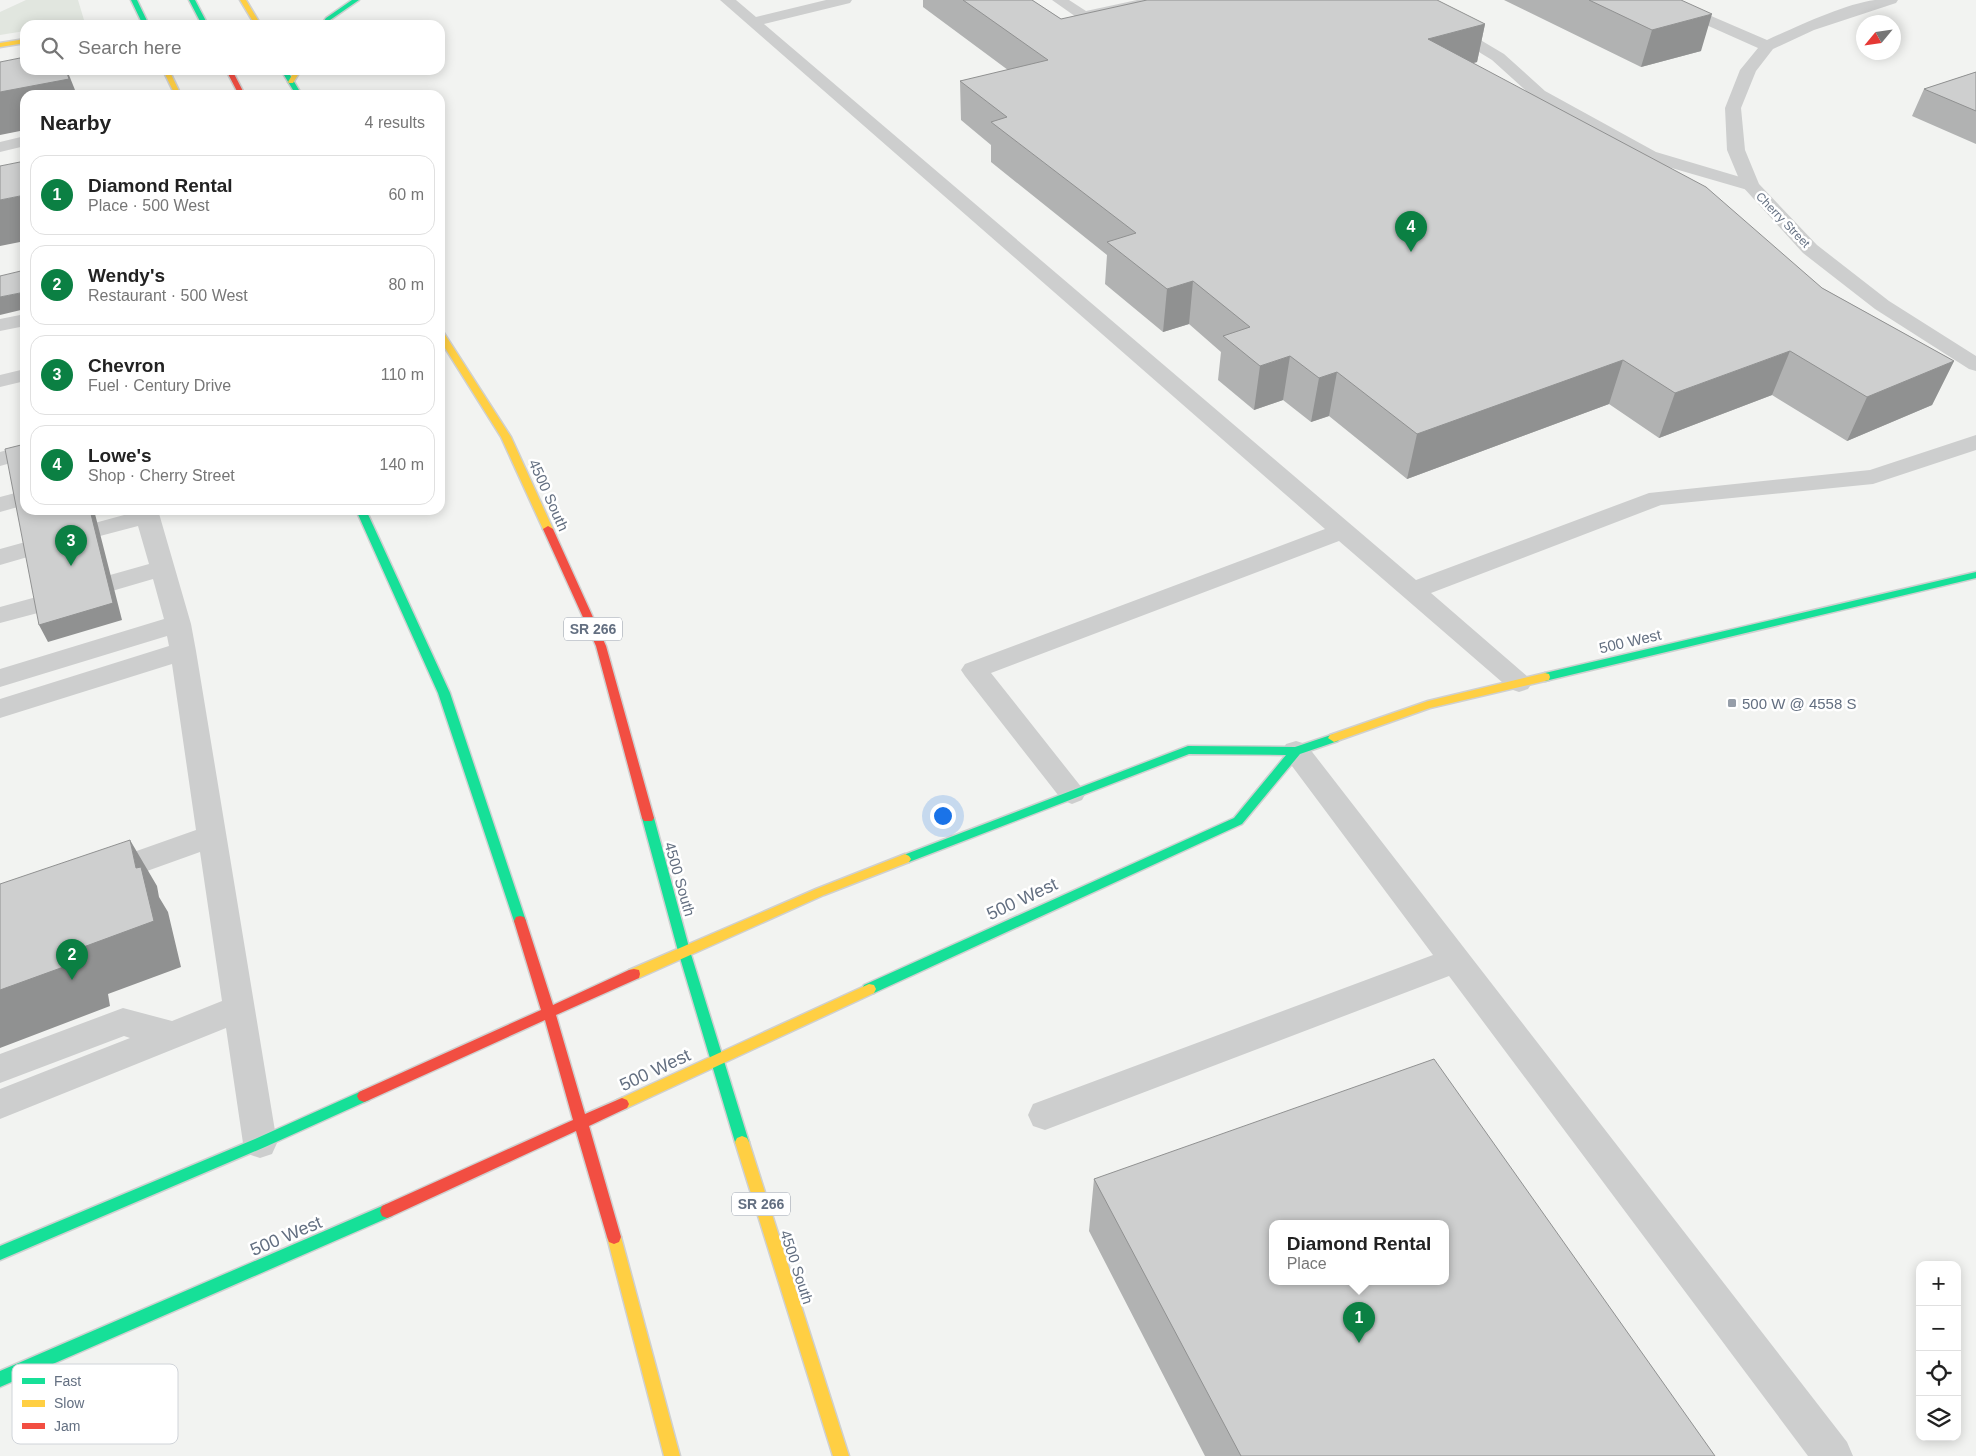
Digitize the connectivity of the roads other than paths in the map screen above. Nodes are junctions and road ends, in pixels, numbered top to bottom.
1 (134, 0) edge
2 (192, 0) edge
3 (243, 0) edge
4 (356, 0) edge
5 (728, 0) edge
6 (845, 0) edge
7 (1059, 0) edge
8 (1158, 0) edge
9 (1397, 0) edge
10 (1662, 0) edge
11 (1891, 0) edge
12 (144, 20) edge
13 (202, 20) edge
14 (255, 20) edge
15 (327, 20) edge
16 (754, 22) junction
17 (20, 42) edge
18 (0, 45) edge
19 (1767, 46) junction
20 (168, 75) edge
21 (232, 75) edge
22 (287, 75) edge
23 (295, 75) edge
24 (291, 82) junction
25 (176, 90) edge
26 (239, 90) edge
27 (296, 90) edge
28 (20, 143) edge
29 (0, 146) edge
30 (1751, 186) junction
31 (20, 320) edge
32 (2, 321) edge
33 (445, 340) edge
34 (1976, 365) edge
35 (20, 376) edge
36 (0, 381) edge
37 (1976, 442) edge
38 (20, 453) edge
39 (0, 459) edge
40 (140, 515) edge
41 (147, 515) edge
42 (364, 515) edge
43 (100, 529) dead end
44 (1342, 531) junction
45 (29, 549) edge
46 (0, 558) edge
47 (162, 568) junction
48 (1976, 575) edge
49 (112, 583) dead end
50 (1412, 591) junction
51 (40, 604) edge
52 (0, 616) edge
53 (180, 637) junction
54 (0, 678) edge
55 (1519, 683) junction
56 (0, 709) edge
57 (1296, 751) junction
58 (1072, 793) junction
59 (213, 836) junction
60 (83, 882) edge
61 (684, 951) junction
62 (1455, 960) junction
63 (238, 1009) junction
64 (549, 1013) junction
65 (174, 1035) junction
66 (717, 1061) junction
67 (0, 1070) edge
68 (0, 1104) edge
69 (1045, 1115) dead end
70 (581, 1124) junction
71 (260, 1144) junction
72 (0, 1253) edge
73 (35, 1364) edge
74 (12, 1374) edge
75 (0, 1379) edge
76 (672, 1456) edge
77 (841, 1456) edge
78 (1833, 1456) edge

1 - 12 main road
2 - 13 main road
3 - 14 main road
4 - 15 main road
5 - 16 street
6 - 16 street
7 - 8 street
9 - 30 street
10 - 19 street
11 - 19 street, Cherry Street
16 - 44 street
17 - 18 main road
19 - 30 street, Cherry Street
20 - 25 main road
21 - 26 main road
22 - 24 main road
23 - 24 main road
24 - 27 main road
28 - 29 street
30 - 34 street, Cherry Street
31 - 32 street
33 - 61 main road, 4500 South / SR 266
35 - 36 street
37 - 50 street
38 - 39 street
40 - 43 street
41 - 47 street
42 - 64 main road
44 - 50 street
44 - 58 street
45 - 46 street
47 - 49 street
47 - 53 street
48 - 55 main road, 500 West
50 - 55 street
51 - 52 street
53 - 54 street
53 - 56 street
53 - 59 street
55 - 57 main road, 500 West
57 - 58 main road, 500 West
57 - 62 street
57 - 66 main road, 500 West
58 - 61 main road, 500 West
59 - 60 street
59 - 63 street
61 - 64 main road, 500 West
61 - 66 main road, 4500 South / SR 266
62 - 69 street
62 - 78 street
63 - 65 street
63 - 71 street
64 - 70 main road
64 - 71 main road, 500 West
65 - 67 street
65 - 68 street
66 - 70 main road, 500 West
66 - 77 main road, 4500 South / SR 266
70 - 73 main road, 500 West
70 - 76 main road
71 - 72 main road, 500 West
74 - 75 main road, 500 West

